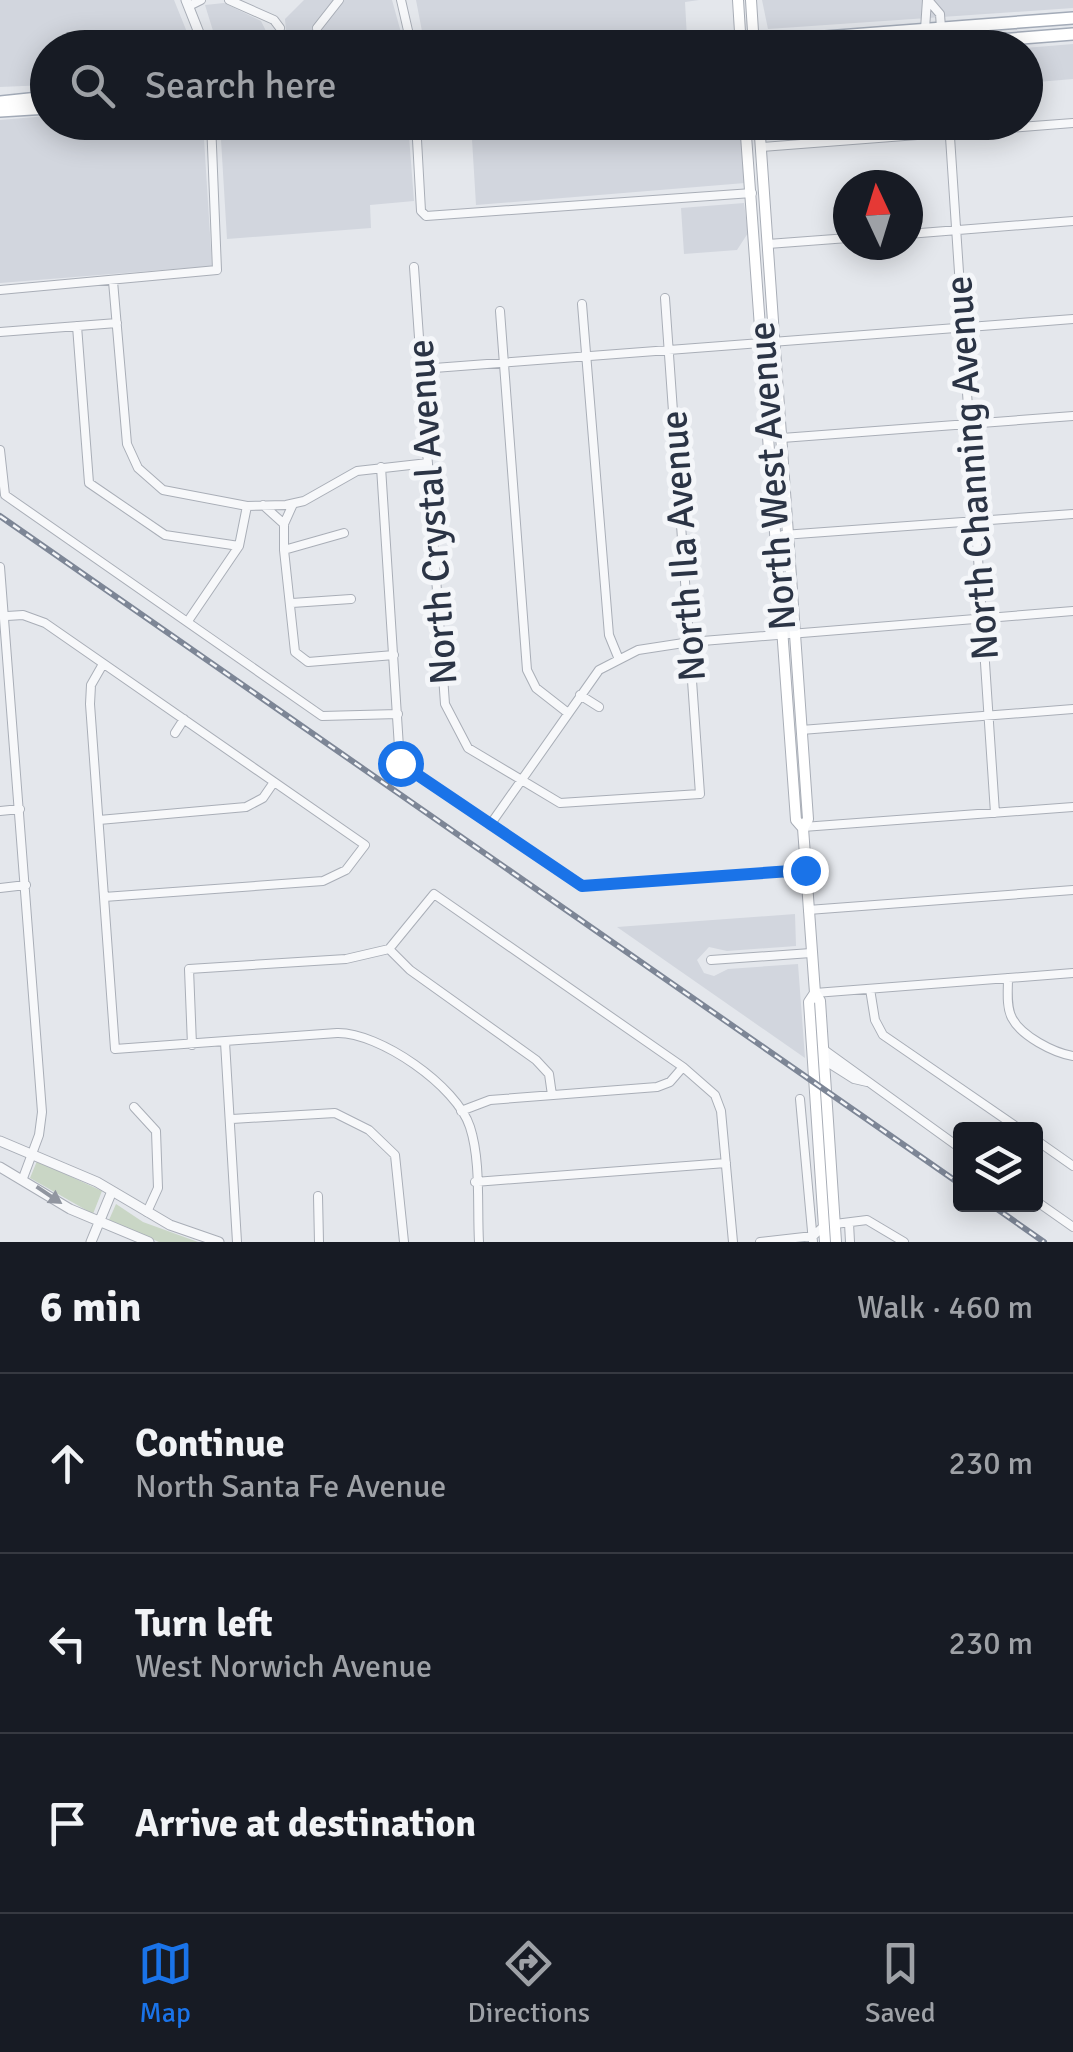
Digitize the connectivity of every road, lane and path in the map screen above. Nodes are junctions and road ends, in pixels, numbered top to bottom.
1 (201, 0) edge
2 (229, 0) edge
3 (339, 0) edge
4 (401, 0) edge
5 (738, 0) edge
6 (751, 0) edge
7 (928, 0) edge
8 (188, 3) edge
9 (1073, 18) edge
10 (1007, 23) junction
11 (280, 28) dead end
12 (317, 28) dead end
13 (941, 28) junction
14 (925, 29) junction
15 (198, 30) edge
16 (408, 30) edge
17 (744, 30) edge
18 (748, 30) edge
19 (914, 30) edge
20 (991, 30) edge
21 (1073, 34) edge
22 (1043, 37) edge
23 (30, 96) edge
24 (0, 99) edge
25 (30, 109) edge
26 (0, 110) edge
27 (1073, 123) edge
28 (1043, 126) edge
29 (212, 140) edge
30 (417, 140) edge
31 (747, 140) edge
32 (760, 140) edge
33 (862, 140) edge
34 (949, 140) edge
35 (761, 147) junction
36 (752, 193) junction
37 (1073, 221) edge
38 (956, 231) junction
39 (923, 233) edge
40 (833, 239) edge
41 (768, 244) junction
42 (414, 267) dead end
43 (770, 267) junction
44 (114, 282) junction
45 (0, 290) edge
46 (665, 298) dead end
47 (582, 304) dead end
48 (500, 311) dead end
49 (1073, 319) edge
50 (117, 323) junction
51 (77, 326) junction
52 (963, 327) junction
53 (0, 332) edge
54 (769, 342) junction
55 (669, 350) junction
56 (586, 356) junction
57 (503, 362) junction
58 (422, 369) junction
59 (1073, 416) edge
60 (969, 424) junction
61 (782, 438) junction
62 (0, 450) edge
63 (428, 464) junction
64 (381, 467) junction
65 (293, 504) junction
66 (262, 505) junction
67 (246, 506) junction
68 (1073, 514) edge
69 (976, 522) junction
70 (284, 524) junction
71 (344, 533) dead end
72 (782, 535) junction
73 (239, 546) junction
74 (284, 550) junction
75 (0, 566) edge
76 (351, 599) dead end
77 (292, 602) junction
78 (1073, 612) edge
79 (7, 616) junction
80 (982, 618) junction
81 (188, 621) junction
82 (789, 634) junction
83 (690, 642) junction
84 (394, 655) junction
85 (618, 658) junction
86 (103, 664) junction
87 (580, 695) junction
88 (599, 708) dead end
89 (1073, 709) edge
90 (568, 713) junction
91 (398, 714) junction
92 (990, 716) junction
93 (184, 719) junction
94 (802, 730) junction
95 (175, 733) dead end
96 (274, 782) junction
97 (522, 782) junction
98 (700, 794) joint
99 (1073, 807) edge
100 (20, 809) junction
101 (0, 811) edge
102 (995, 813) junction
103 (99, 820) junction
104 (490, 825) junction
105 (802, 828) junction
106 (805, 870) junction
107 (26, 886) junction
108 (0, 888) edge
109 (1073, 890) edge
110 (104, 897) junction
111 (808, 910) junction
112 (389, 949) junction
113 (812, 953) junction
114 (712, 960) dead end
115 (1073, 973) edge
116 (1008, 978) junction
117 (870, 990) junction
118 (815, 993) junction
119 (810, 1030) junction
120 (225, 1042) junction
121 (192, 1045) junction
122 (824, 1054) junction
123 (1073, 1056) edge
124 (683, 1067) junction
125 (552, 1095) junction
126 (800, 1099) dead end
127 (134, 1107) dead end
128 (462, 1111) junction
129 (232, 1119) junction
130 (1008, 1122) edge
131 (0, 1141) edge
132 (953, 1143) edge
133 (1043, 1145) edge
134 (32, 1154) junction
135 (726, 1164) junction
136 (1073, 1166) edge
137 (0, 1167) edge
138 (22, 1178) junction
139 (475, 1182) junction
140 (112, 1191) junction
141 (318, 1196) dead end
142 (1043, 1206) edge
143 (146, 1212) junction
144 (99, 1221) junction
145 (849, 1223) junction
146 (828, 1225) junction
147 (1073, 1227) edge
148 (818, 1241) edge
149 (91, 1242) edge
150 (149, 1242) edge
151 (219, 1242) edge
152 (237, 1242) edge
153 (319, 1242) edge
154 (404, 1242) edge
155 (479, 1242) edge
156 (733, 1242) edge
157 (760, 1242) edge
158 (836, 1242) edge
159 (850, 1242) edge
160 (904, 1242) edge

1 - 8 street
2 - 11 street
3 - 12 street
4 - 16 street
5 - 17 main road
6 - 18 main road
7 - 13 street
7 - 14 street
8 - 15 street
9 - 10 main road
10 - 13 main road
10 - 20 main road
13 - 14 main road
14 - 19 main road
21 - 22 main road
23 - 24 main road
25 - 26 main road
27 - 28 street
29 - 44 street
30 - 36 street
31 - 36 main road, North West Avenue
32 - 35 main road, North West Avenue
33 - 35 street
34 - 38 street, North Channing Avenue
35 - 41 main road, North West Avenue
36 - 43 main road
36 - 54 main road, North West Avenue
37 - 38 street
38 - 39 street
38 - 52 street, North Channing Avenue
40 - 41 street
41 - 43 main road, North West Avenue
42 - 58 street, North Crystal Avenue
43 - 54 main road, North West Avenue
44 - 45 street
44 - 50 street
46 - 55 street, North Ila Avenue
47 - 56 street
48 - 57 street
49 - 52 street
50 - 51 street
50 - 67 street
51 - 53 street
51 - 73 street
52 - 54 street
52 - 60 street, North Channing Avenue
54 - 55 street
54 - 61 main road, North West Avenue
54 - 72 main road, North West Avenue
55 - 56 street
55 - 83 street, North Ila Avenue
56 - 57 street
56 - 85 street
57 - 58 street
57 - 90 street
58 - 63 street, North Crystal Avenue
59 - 60 street
60 - 61 street
60 - 69 street, North Channing Avenue
61 - 72 main road, North West Avenue
62 - 81 street
63 - 64 street
63 - 97 street, North Crystal Avenue
64 - 65 street
64 - 84 street
65 - 66 street
65 - 70 street
66 - 67 street
66 - 70 street
67 - 73 street
68 - 69 street
69 - 72 street
69 - 80 street, North Channing Avenue
70 - 74 street
71 - 74 street
72 - 82 main road, North West Avenue
73 - 81 street
74 - 77 street
75 - 79 street
76 - 77 street
77 - 84 street
78 - 80 street
79 - 86 street
79 - 100 street
80 - 82 street
80 - 92 street, North Channing Avenue
81 - 91 street
82 - 83 street
82 - 94 main road, North West Avenue
82 - 105 main road, North West Avenue
83 - 85 street
83 - 98 street, North Ila Avenue
84 - 91 street
85 - 87 street
86 - 93 street
86 - 103 street
87 - 88 street
87 - 90 street
89 - 92 street
90 - 97 street
91 - 104 street
92 - 94 street
92 - 102 street, North Channing Avenue
93 - 95 street
93 - 96 street
94 - 105 main road, North West Avenue
96 - 103 street
96 - 110 street
97 - 98 street, North Crystal Avenue
97 - 104 street
99 - 102 street
100 - 101 street
100 - 107 street
102 - 105 street
103 - 110 street
104 - 106 street
105 - 106 main road, North West Avenue
106 - 111 main road, North West Avenue
107 - 108 street
107 - 134 street
109 - 111 street
110 - 121 street
111 - 113 main road, North West Avenue
112 - 121 street
112 - 124 street
112 - 125 street
113 - 114 street
113 - 118 main road, North West Avenue
115 - 116 street
116 - 117 street
116 - 123 street
117 - 118 street
117 - 130 street
118 - 119 main road, North West Avenue
118 - 122 main road, North West Avenue
119 - 122 main road
119 - 146 main road, North West Avenue
120 - 121 street
120 - 128 street
120 - 129 street
122 - 132 street
122 - 146 main road, North West Avenue
124 - 125 street
124 - 135 street
125 - 128 street
126 - 148 street
127 - 143 street
128 - 139 street
129 - 152 street
129 - 154 street
131 - 134 street
133 - 136 street
134 - 138 street
134 - 140 street
135 - 139 street
135 - 156 street
137 - 138 street
138 -> 144 street
139 - 155 street
140 - 143 street
140 - 144 street
141 - 153 street
142 - 147 street
143 - 151 street
144 - 149 street
144 - 150 street
145 - 146 street
145 - 159 street
145 - 160 street
146 - 148 main road, North West Avenue
146 - 158 main road, North West Avenue
148 - 157 street

